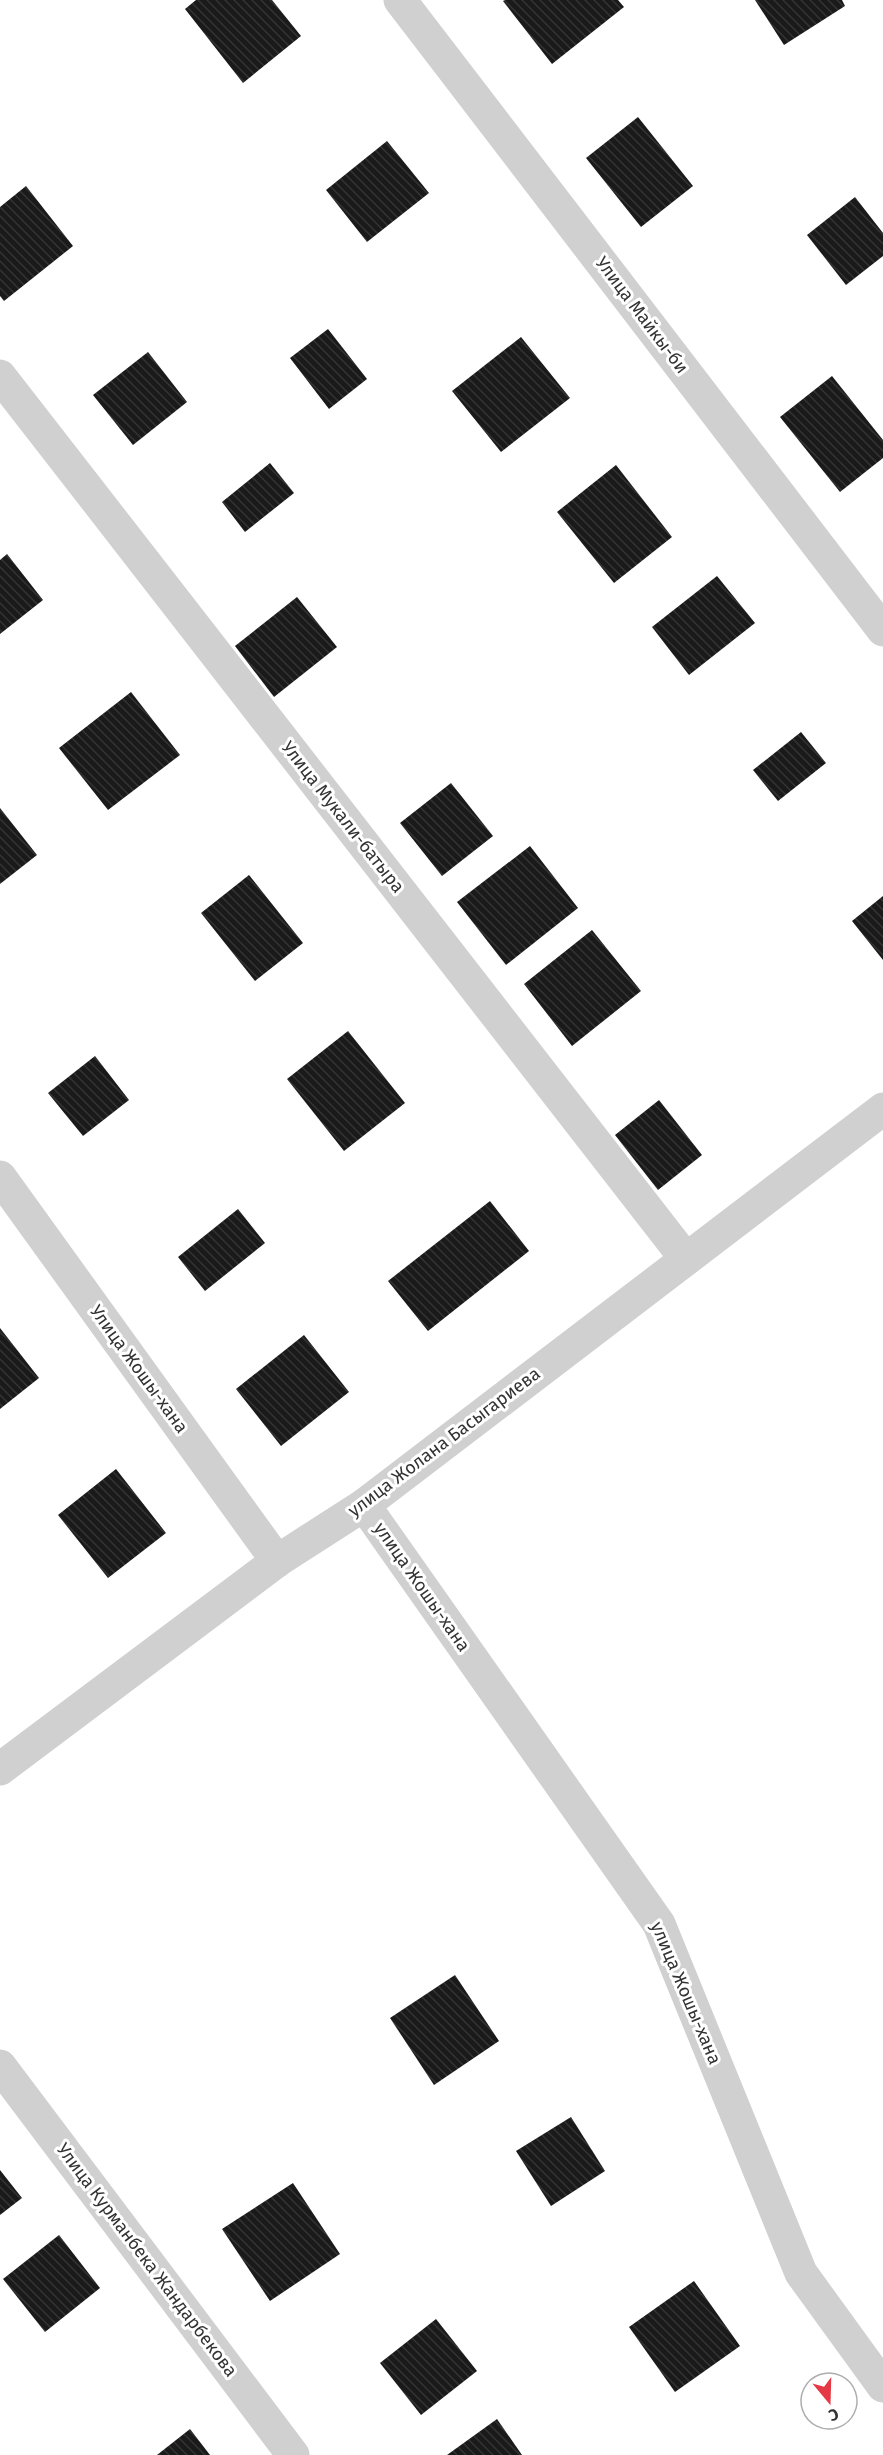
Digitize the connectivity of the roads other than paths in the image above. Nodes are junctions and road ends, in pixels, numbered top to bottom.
1 (400, 0) edge
2 (0, 376) edge
3 (883, 630) edge
4 (883, 1108) edge
5 (0, 1177) edge
6 (686, 1259) junction
7 (364, 1504) junction
8 (277, 1561) junction
9 (0, 1769) edge
10 (0, 2066) edge
11 (883, 2386) edge
12 (294, 2455) edge

1 - 3 street, Улица Майкы-би
2 - 6 street, Улица Мукали-батыра
4 - 6 street, улица Жолана Басыгариева
5 - 8 street, Улица Жошы-хана
6 - 7 street, улица Жолана Басыгариева
7 - 8 street, улица Жолана Басыгариева
7 - 11 street, улица Жошы-хана
8 - 9 street, улица Жолана Басыгариева
10 - 12 street, Улица Курманбека Жандарбекова

